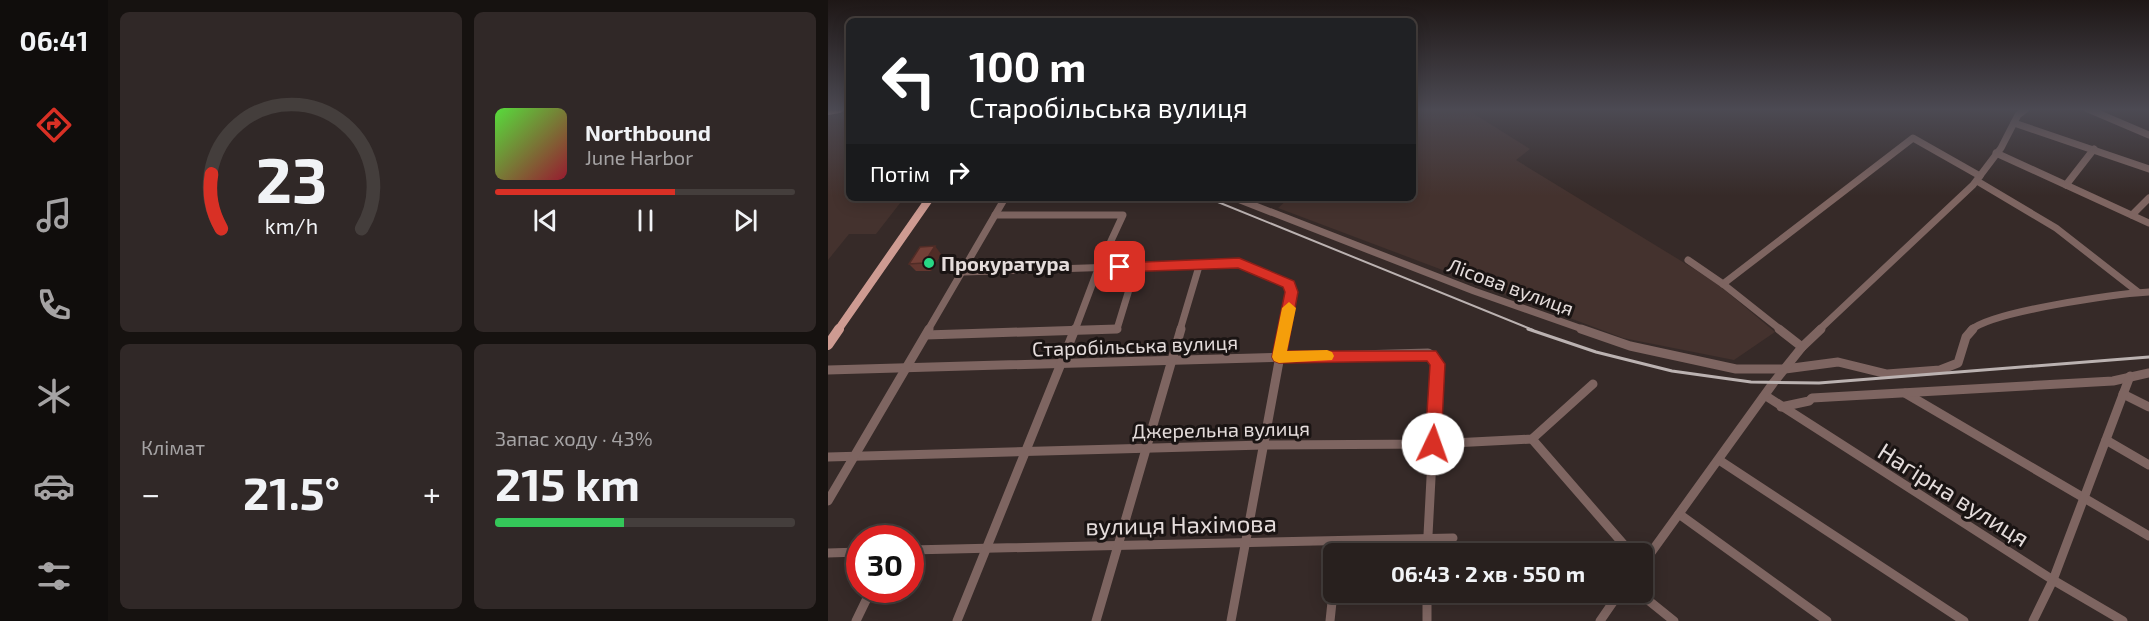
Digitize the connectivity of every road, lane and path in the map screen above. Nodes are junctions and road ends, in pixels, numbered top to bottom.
1 (2005, 138) edge
2 (2060, 138) edge
3 (2094, 149) junction
4 (1996, 153) junction
5 (2149, 169) edge
6 (1979, 179) junction
7 (2066, 185) junction
8 (2149, 198) edge
9 (928, 201) edge
10 (1003, 201) edge
11 (1243, 201) edge
12 (995, 215) junction
13 (2132, 215) junction
14 (2149, 223) edge
15 (1688, 260) dead end
16 (1200, 263) junction
17 (1142, 266) junction
18 (1098, 269) junction
19 (963, 272) junction
20 (1723, 284) junction
21 (2139, 292) junction
22 (2149, 292) edge
23 (1075, 332) junction
24 (926, 335) junction
25 (828, 345) edge
26 (1802, 347) junction
27 (1279, 357) junction
28 (1171, 360) junction
29 (1062, 363) junction
30 (906, 368) junction
31 (1785, 369) junction
32 (828, 370) edge
33 (2149, 373) edge
34 (2130, 376) junction
35 (1593, 384) dead end
36 (1904, 393) junction
37 (2123, 394) junction
38 (1766, 396) junction
39 (1781, 407) junction
40 (2149, 407) edge
41 (1532, 440) junction
42 (2106, 440) junction
43 (1433, 444) junction
44 (1264, 445) junction
45 (1146, 448) junction
46 (1026, 452) junction
47 (853, 456) junction
48 (828, 457) edge
49 (1719, 460) junction
50 (2149, 465) edge
51 (2084, 498) junction
52 (828, 501) edge
53 (1679, 514) junction
54 (2149, 536) edge
55 (1427, 537) junction
56 (1453, 538) dead end
57 (1337, 542) joint
58 (1246, 543) junction
59 (1427, 543) edge
60 (1622, 543) edge
61 (1119, 546) junction
62 (924, 550) edge
63 (986, 550) junction
64 (1653, 550) edge
65 (846, 552) edge
66 (828, 553) edge
67 (2053, 580) junction
68 (865, 603) edge
69 (1332, 603) edge
70 (1427, 603) edge
71 (1612, 603) edge
72 (1652, 603) edge
73 (856, 621) edge
74 (957, 621) edge
75 (1096, 621) edge
76 (1231, 621) edge
77 (1330, 621) edge
78 (1427, 621) edge
79 (1600, 621) edge
80 (1674, 621) edge
81 (1827, 621) edge
82 (1964, 621) edge
83 (2033, 621) edge
84 (2123, 621) edge

1 - 4 street
2 - 3 street
3 - 5 street
3 - 7 street
4 - 6 street
4 - 7 street
6 - 20 street
6 - 21 street
6 - 26 street
7 - 13 street
8 - 13 street
9 - 25 main road
10 - 12 street
11 - 31 street, Лісова вулиця
12 - 18 street
12 - 19 street
13 - 14 street
15 - 20 street
16 - 17 street
16 - 27 street
16 - 28 street
17 - 18 street
17 - 23 street
18 - 19 street
18 - 23 street
19 - 24 street
20 - 26 street
21 - 22 street
21 - 31 street, Лісова вулиця
23 - 24 street
23 - 29 street
24 - 30 street
26 - 31 street
27 - 28 street, Старобільська вулиця
27 - 43 street, Старобільська вулиця
27 - 44 street
28 - 29 street, Старобільська вулиця
28 - 45 street
29 - 30 street, Старобільська вулиця
29 - 46 street
30 - 32 street, Старобільська вулиця
30 - 47 street
31 - 38 street
33 - 34 street
34 - 36 street
34 - 37 street
35 - 41 street
36 - 39 street
36 - 51 street
37 - 40 street
37 - 42 street
38 - 39 street, Нагірна вулиця
38 - 49 street
39 - 67 street, Нагірна вулиця
41 - 43 street, Джерельна вулиця
41 - 60 street
42 - 50 street
42 - 51 street
43 - 44 street, Джерельна вулиця
43 - 55 street
44 - 45 street, Джерельна вулиця
44 - 58 street
45 - 46 street, Джерельна вулиця
45 - 61 street
46 - 47 street, Джерельна вулиця
46 - 63 street
47 - 48 street, Джерельна вулиця
47 - 52 street
49 - 53 street
49 - 82 street
51 - 54 street
51 - 67 street
53 - 64 street
53 - 81 street
55 - 56 street, вулиця Нахімова
55 - 57 street, вулиця Нахімова
55 - 59 street
57 - 58 street, вулиця Нахімова
58 - 61 street, вулиця Нахімова
58 - 76 street
61 - 63 street, вулиця Нахімова
61 - 75 street
62 - 63 street, вулиця Нахімова
63 - 74 street
65 - 66 street
67 - 83 street
67 - 84 street, Нагірна вулиця
68 - 73 street
69 - 77 street
70 - 78 street
71 - 79 street
72 - 80 street

